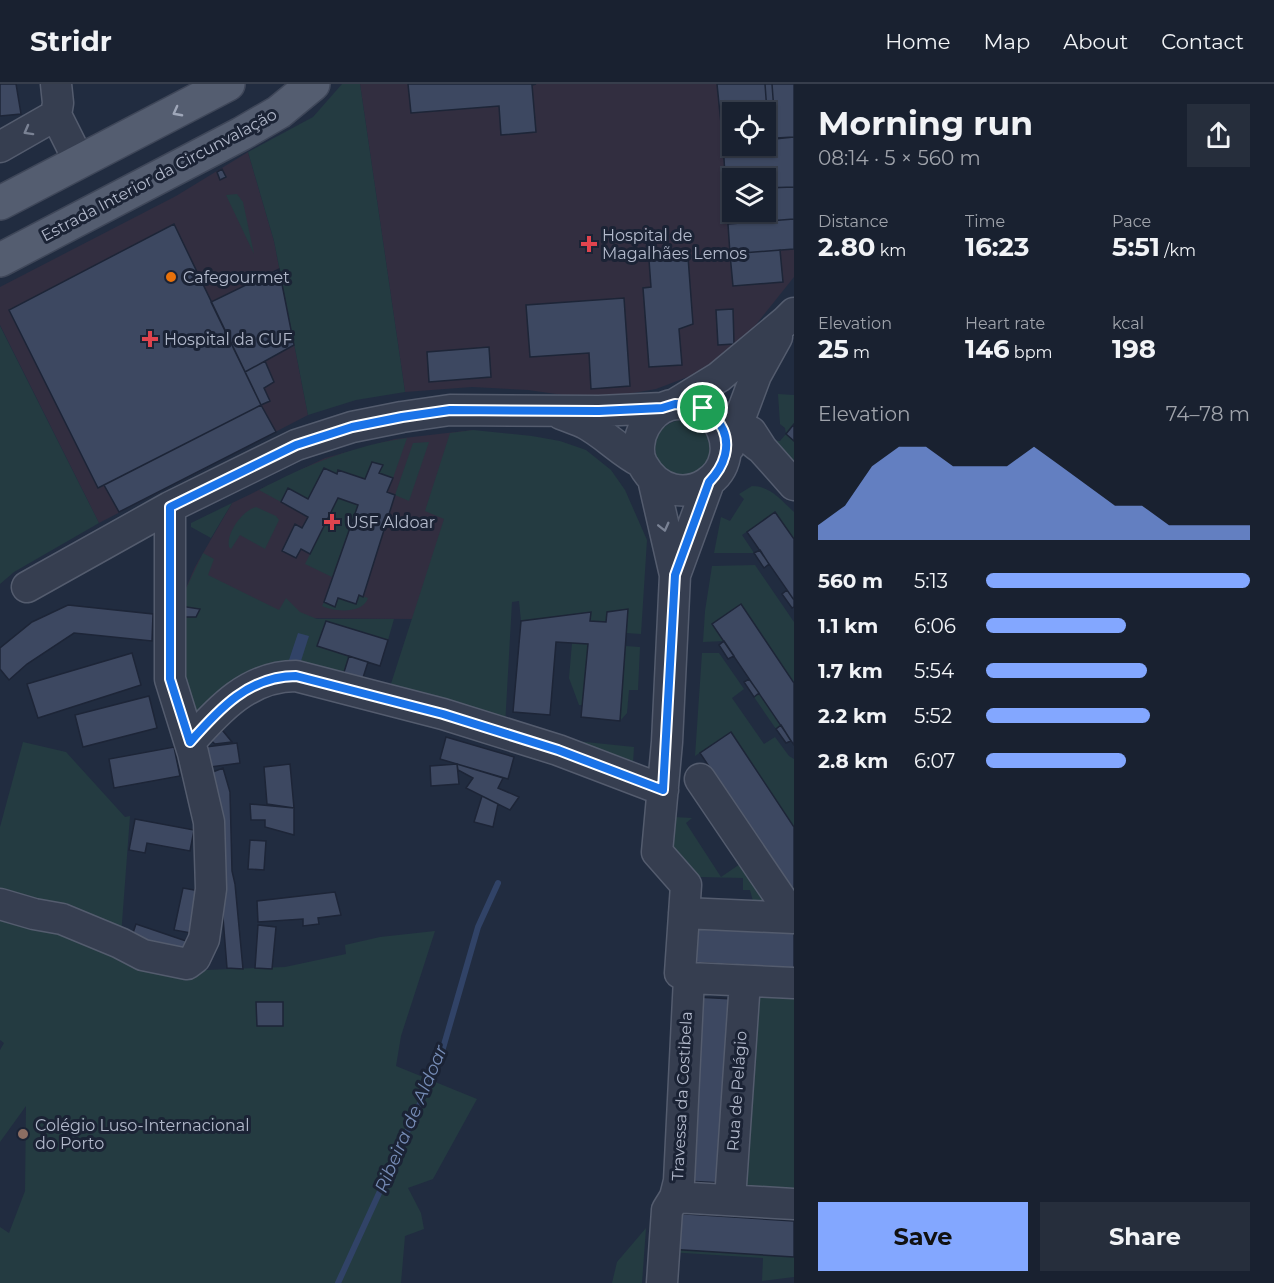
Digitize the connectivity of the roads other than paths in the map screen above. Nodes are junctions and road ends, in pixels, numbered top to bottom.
1 (59, 84) edge
2 (228, 84) edge
3 (313, 84) edge
4 (57, 115) junction
5 (0, 147) edge
6 (79, 161) junction
7 (0, 203) edge
8 (0, 260) edge
9 (791, 321) edge
10 (669, 406) junction
11 (553, 411) junction
12 (731, 416) junction
13 (718, 470) junction
14 (647, 471) junction
15 (792, 483) edge
16 (170, 507) junction
17 (675, 575) junction
18 (27, 587) dead end
19 (190, 742) junction
20 (700, 779) dead end
21 (662, 803) junction
22 (0, 904) edge
23 (684, 913) junction
24 (794, 918) edge
25 (685, 975) junction
26 (746, 981) junction
27 (794, 983) edge
28 (675, 1197) junction
29 (730, 1200) junction
30 (794, 1204) edge
31 (662, 1283) edge

1 - 4 street
2 -> 6 main road
3 - 8 main road, Estrada Interior da Circunvalação
4 -> 5 street
4 - 6 street
6 - 7 main road
9 - 10 street
9 - 12 street
10 - 11 street
10 - 12 street
10 - 14 street
11 - 14 street
11 - 16 street
12 - 13 street
12 - 15 street
13 - 14 street
13 - 15 street
13 - 17 street
14 -> 17 street
16 - 18 street
16 - 19 street
17 - 21 street, Travessa da Costibela
19 - 21 street
19 - 22 street
20 - 24 street
21 - 23 street, Travessa da Costibela
23 - 24 street
23 - 25 street, Travessa da Costibela
25 - 26 street
25 - 28 street, Travessa da Costibela
26 - 27 street
26 - 29 street, Rua de Pelágio
28 - 29 street
28 - 31 street, Travessa da Costibela
29 - 30 street

